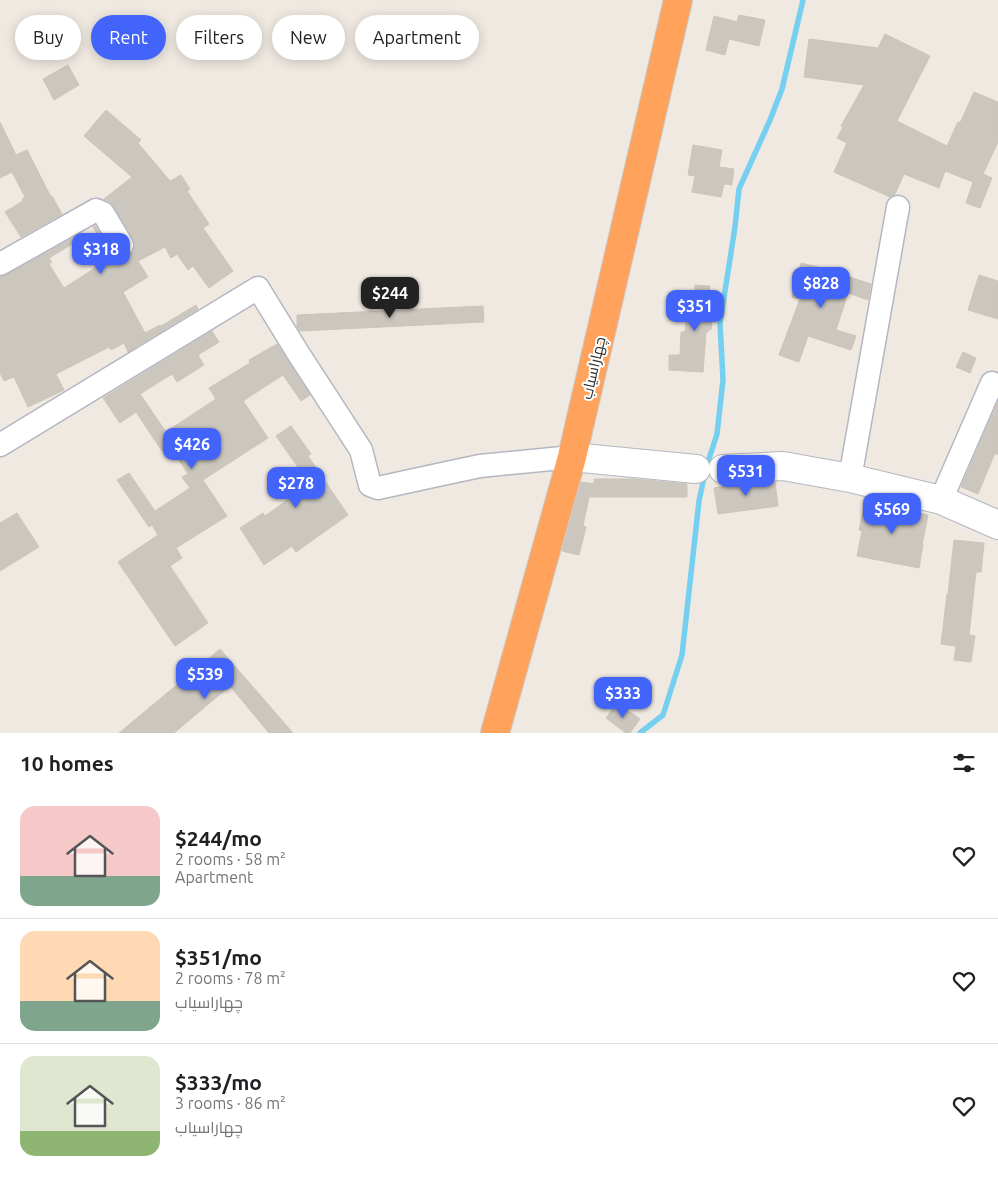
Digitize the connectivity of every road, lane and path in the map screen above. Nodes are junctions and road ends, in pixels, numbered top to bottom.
1 (678, 0) edge
2 (898, 207) dead end
3 (122, 245) dead end
4 (0, 264) edge
5 (998, 387) edge
6 (0, 445) edge
7 (572, 457) junction
8 (696, 469) joint
9 (723, 469) joint
10 (850, 478) junction
11 (941, 500) junction
12 (998, 525) edge
13 (495, 733) edge

1 - 7 highway, چهاراسیاب
2 - 10 street
3 - 4 street
5 - 11 street
6 - 7 street
7 - 8 street
7 - 13 highway, چهاراسیاب
8 - 9 street
9 - 10 street
10 - 11 street
11 - 12 street

